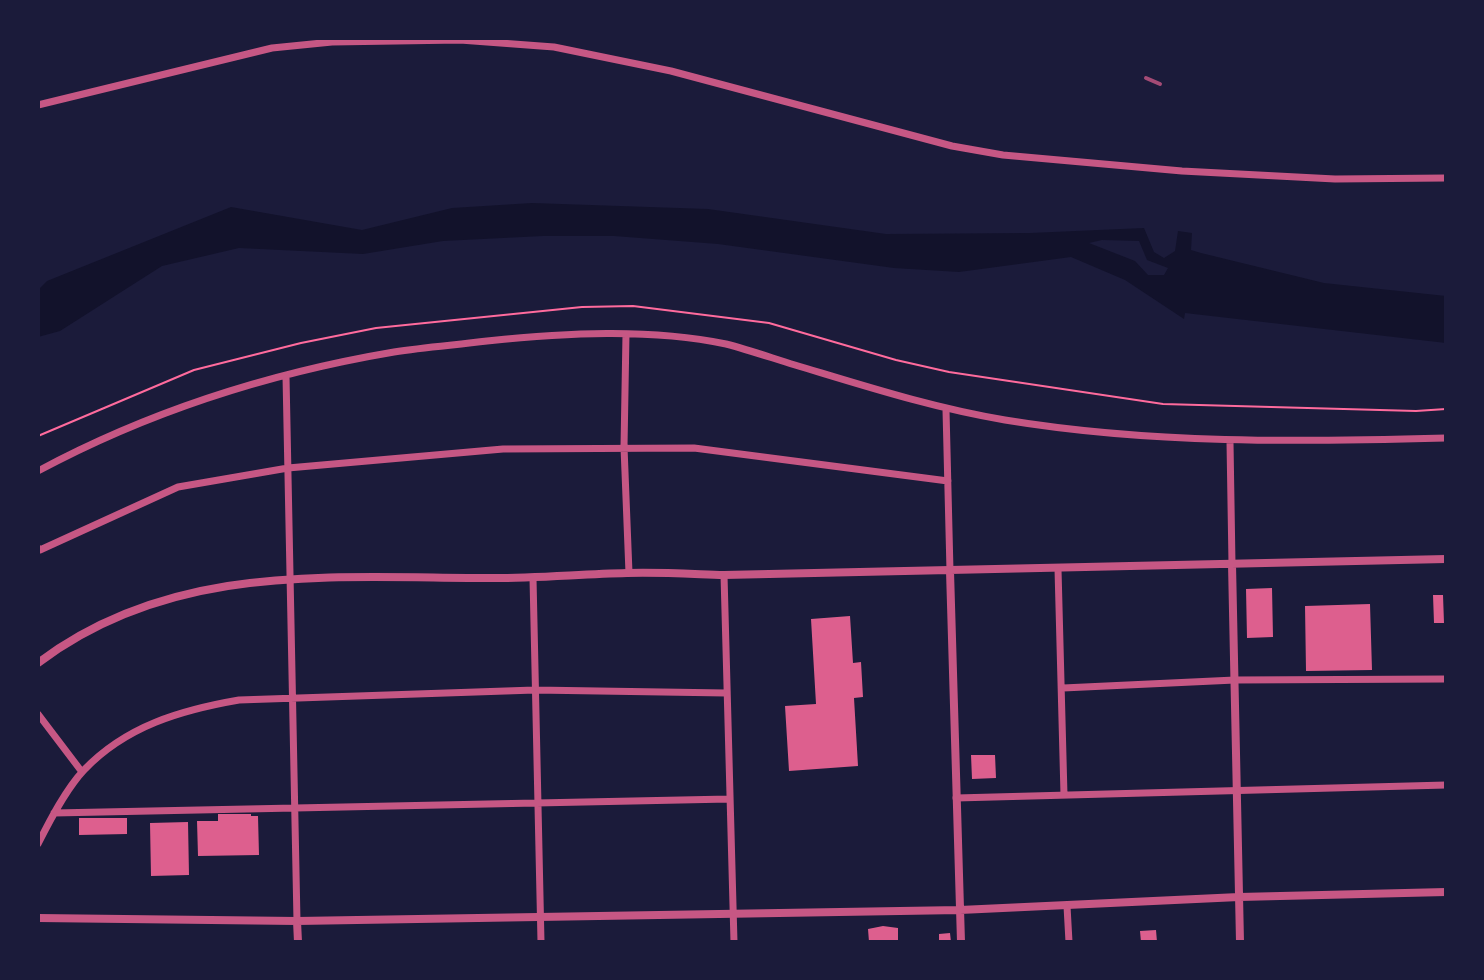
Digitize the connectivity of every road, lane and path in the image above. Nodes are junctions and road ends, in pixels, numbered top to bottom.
1 (38, 105) edge
2 (1446, 178) edge
3 (626, 334) junction
4 (286, 376) junction
5 (1446, 409) edge
6 (946, 410) junction
7 (38, 436) edge
8 (1446, 438) edge
9 (1230, 442) junction
10 (624, 447) junction
11 (288, 468) junction
12 (38, 471) edge
13 (948, 481) junction
14 (38, 548) edge
15 (1446, 559) edge
16 (1232, 564) junction
17 (1058, 569) junction
18 (950, 571) junction
19 (629, 573) junction
20 (724, 575) junction
21 (290, 578) junction
22 (533, 578) junction
23 (38, 663) edge
24 (1446, 679) edge
25 (1235, 680) junction
26 (1063, 688) junction
27 (535, 690) junction
28 (726, 693) junction
29 (293, 698) junction
30 (38, 714) edge
31 (82, 772) junction
32 (1446, 785) edge
33 (1238, 791) junction
34 (1064, 795) junction
35 (956, 798) junction
36 (729, 799) junction
37 (537, 803) junction
38 (295, 809) junction
39 (54, 813) junction
40 (38, 844) edge
41 (1446, 892) edge
42 (1239, 897) junction
43 (1067, 906) junction
44 (960, 910) junction
45 (733, 913) junction
46 (540, 916) junction
47 (38, 918) edge
48 (297, 921) junction
49 (298, 942) edge
50 (541, 942) edge
51 (734, 942) edge
52 (961, 942) edge
53 (1069, 942) edge
54 (1240, 942) edge

1 - 2 street
3 - 4 street
3 - 6 street
3 - 10 street
4 - 11 street
4 - 12 street
5 - 7 path
6 - 9 street
6 - 13 street
8 - 9 street
9 - 16 street
10 - 11 street
10 - 13 street
10 - 19 street
11 - 14 street
11 - 21 street
13 - 18 street
15 - 16 street
16 - 17 street
16 - 25 street
17 - 18 street
17 - 26 street
18 - 20 street
18 - 35 street
19 - 20 street
19 - 22 street
20 - 28 street
21 - 22 street
21 - 23 street
21 - 29 street
22 - 27 street
24 - 25 street
25 - 26 street
25 - 33 street
26 - 34 street
27 - 28 street
27 - 29 street
27 - 37 street
28 - 36 street
29 - 31 street
29 - 38 street
30 - 31 street
31 - 39 street
32 - 33 street
33 - 34 street
33 - 42 street
34 - 35 street
35 - 44 street
36 - 37 street
36 - 45 street
37 - 38 street
37 - 46 street
38 - 39 street
38 - 48 street
39 - 40 street
41 - 42 street
42 - 43 street
42 - 54 street
43 - 44 street
43 - 53 street
44 - 45 street
44 - 52 street
45 - 46 street
45 - 51 street
46 - 48 street
46 - 50 street
47 - 48 street
48 - 49 street

